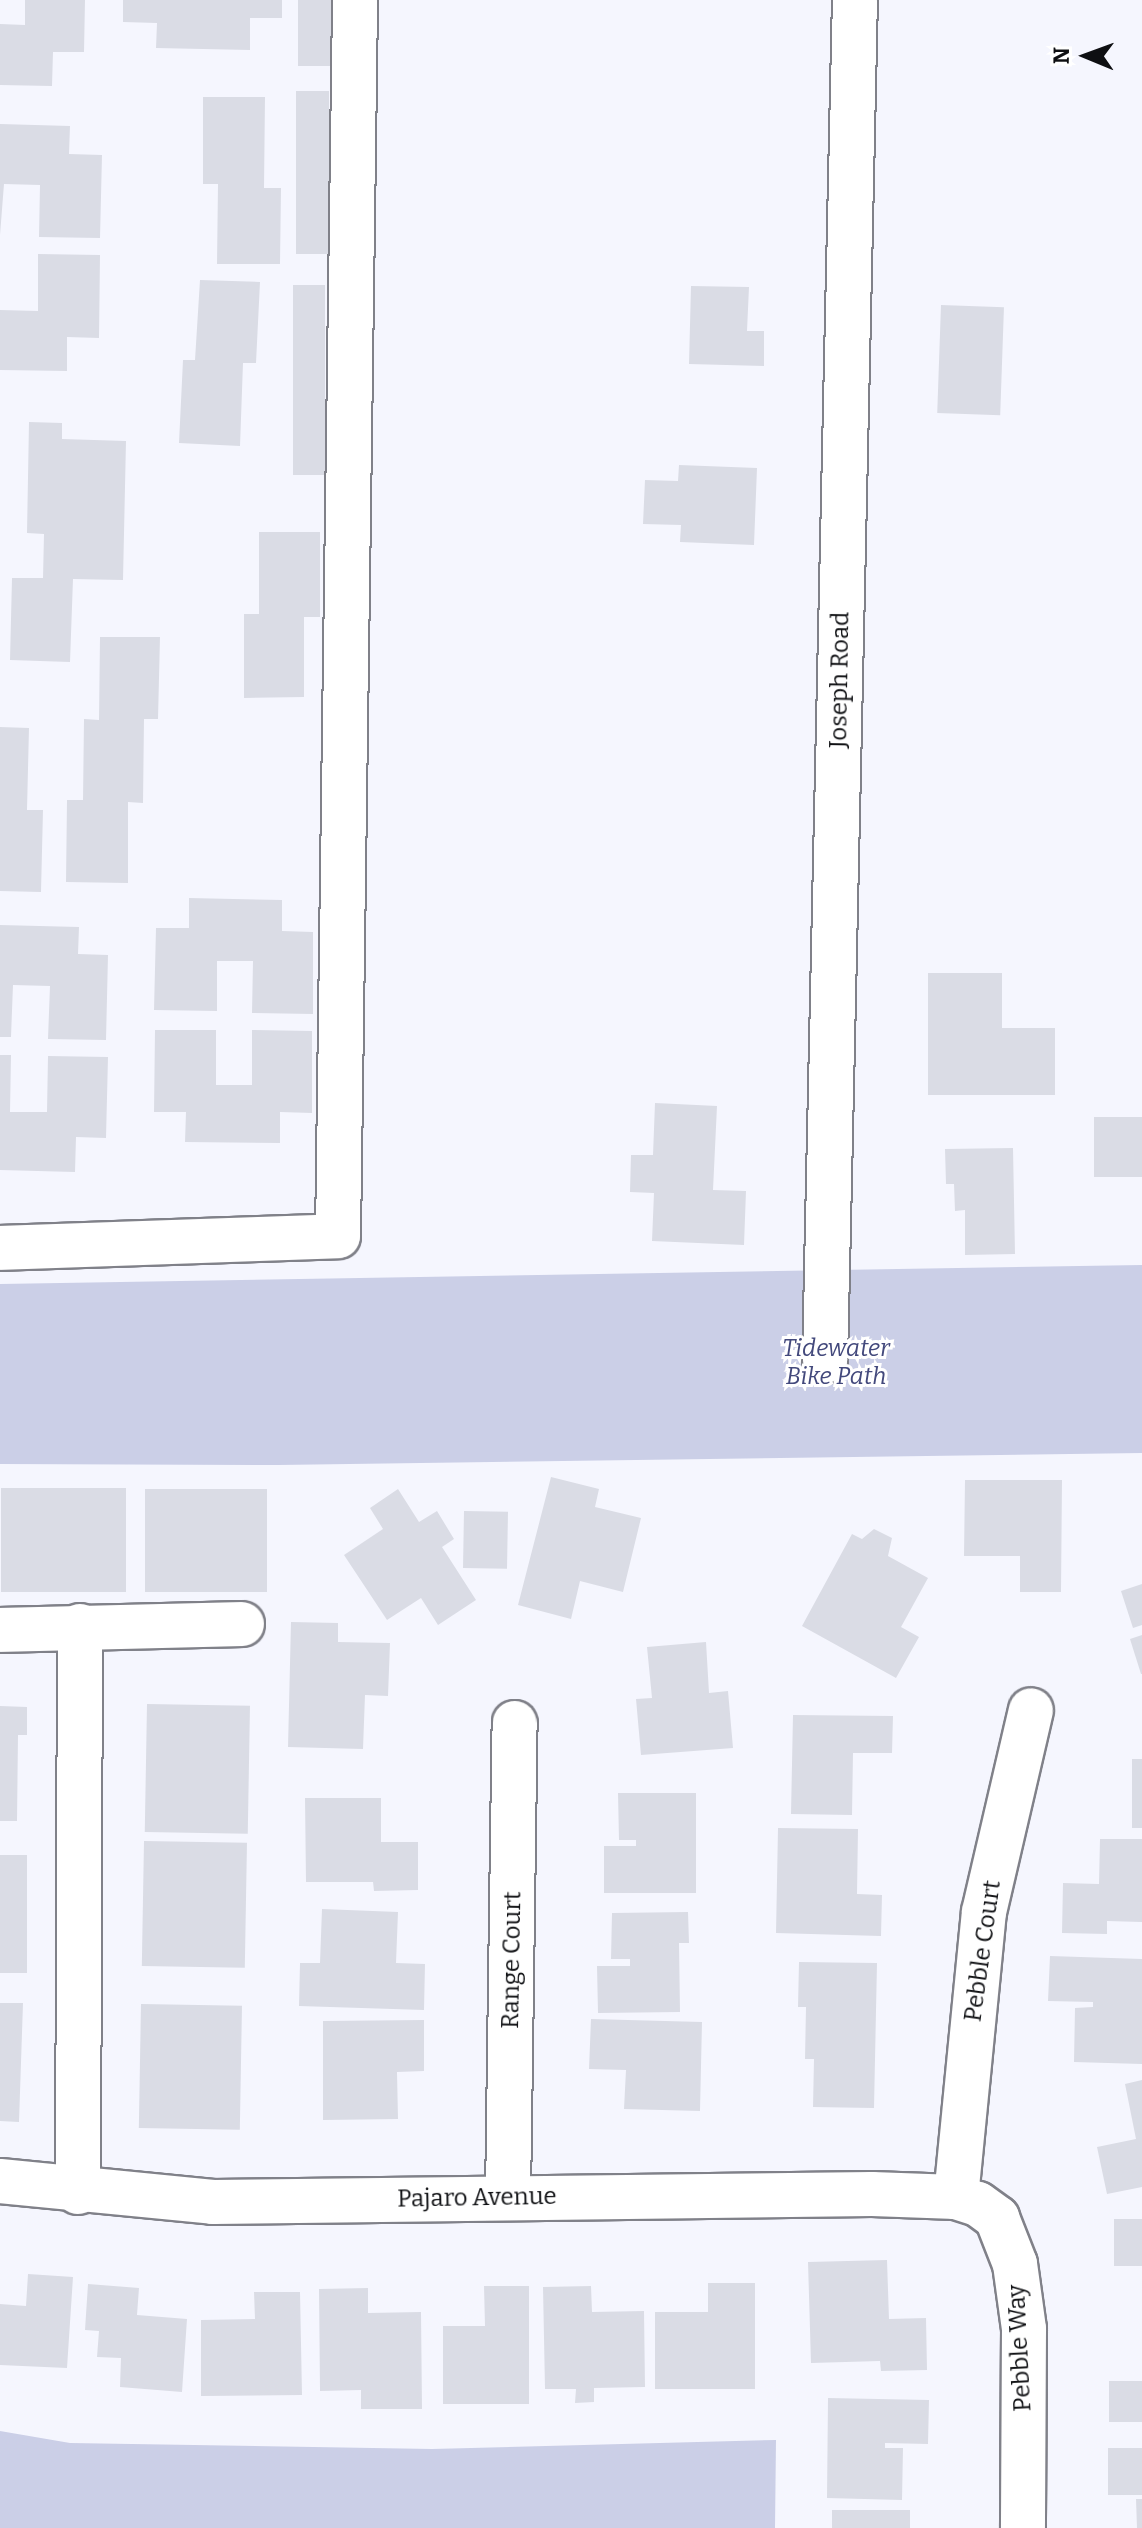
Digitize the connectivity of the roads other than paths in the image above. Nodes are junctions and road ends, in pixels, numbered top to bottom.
1 (355, 0) edge
2 (855, 0) edge
3 (0, 1248) edge
4 (825, 1361) dead end
5 (242, 1624) dead end
6 (80, 1626) junction
7 (0, 1630) edge
8 (1031, 1710) dead end
9 (515, 1723) dead end
10 (0, 2181) edge
11 (78, 2192) junction
12 (508, 2197) junction
13 (956, 2197) junction
14 (1023, 2528) edge

1 - 3 street
2 - 4 street, Joseph Road
5 - 6 street
6 - 7 street
6 - 11 street
8 - 13 street, Pebble Court
9 - 12 street, Range Court
10 - 11 street, Pajaro Avenue
11 - 12 street, Pajaro Avenue
12 - 13 street, Pajaro Avenue
13 - 14 street, Pebble Way

